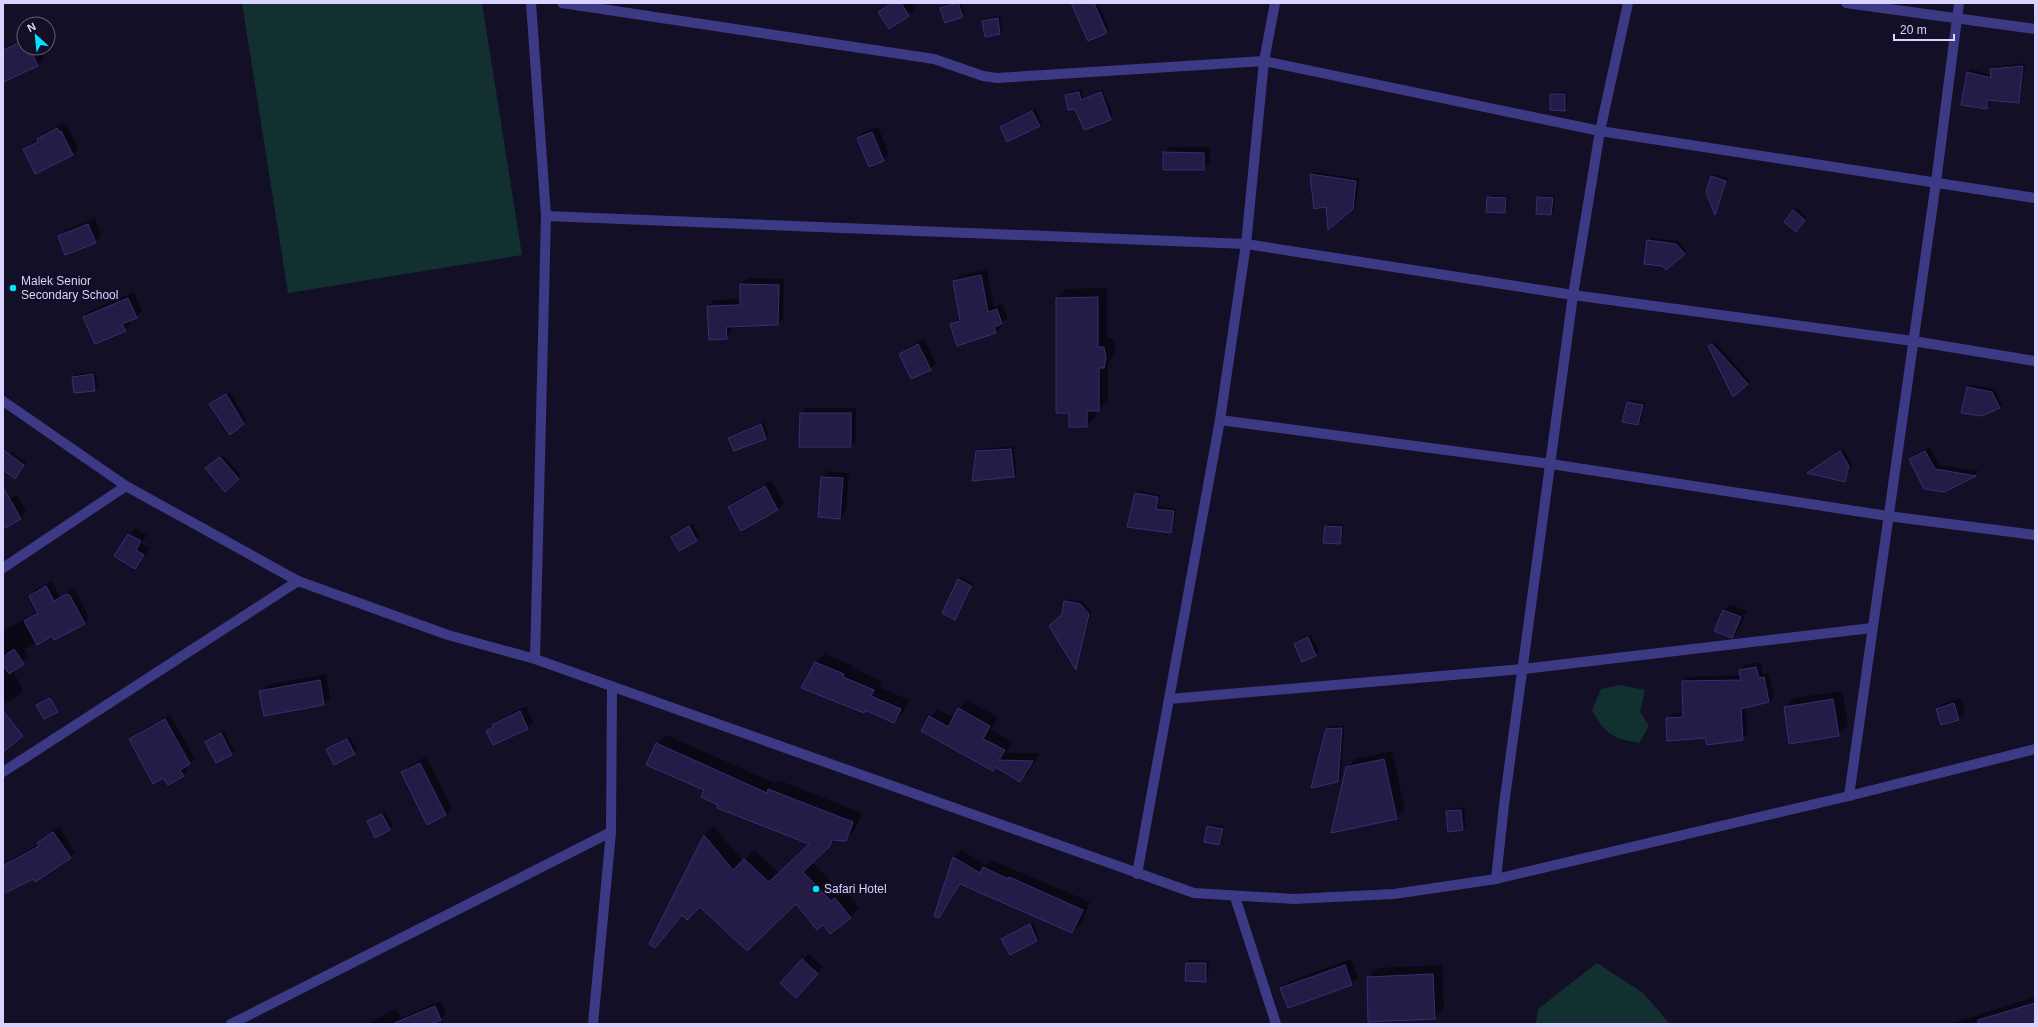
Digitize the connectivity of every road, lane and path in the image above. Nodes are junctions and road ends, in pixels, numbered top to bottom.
1 (531, 3) edge
2 (562, 3) edge
3 (1275, 3) edge
4 (1628, 3) edge
5 (1846, 3) edge
6 (1959, 3) edge
7 (1957, 19) junction
8 (2035, 30) edge
9 (1264, 61) junction
10 (1600, 131) junction
11 (1936, 182) junction
12 (2035, 198) edge
13 (546, 216) junction
14 (1246, 244) junction
15 (1573, 295) junction
16 (1913, 341) junction
17 (2035, 361) edge
18 (4, 404) edge
19 (1220, 420) junction
20 (1551, 464) junction
21 (126, 486) junction
22 (1888, 516) junction
23 (2035, 535) edge
24 (3, 568) edge
25 (298, 580) junction
26 (1872, 628) junction
27 (535, 659) junction
28 (1523, 669) junction
29 (612, 688) junction
30 (1169, 699) junction
31 (2035, 749) edge
32 (3, 772) edge
33 (1849, 796) junction
34 (611, 832) junction
35 (1137, 874) junction
36 (1496, 879) junction
37 (1235, 896) junction
38 (231, 1024) edge
39 (593, 1024) edge
40 (1276, 1024) edge

1 - 13 street
2 - 9 street
3 - 9 street
4 - 10 street
5 - 7 street
6 - 7 street
7 - 8 street
7 - 11 street
9 - 10 street
9 - 14 street
10 - 11 street
10 - 15 street
11 - 12 street
11 - 16 street
13 - 14 street
13 - 27 street
14 - 15 street
14 - 19 street
15 - 16 street
15 - 20 street
16 - 17 street
16 - 22 street
18 - 21 street
19 - 20 street
19 - 30 street
20 - 22 street
20 - 28 street
21 - 24 street
21 - 25 street
22 - 23 street
22 - 26 street
25 - 27 street
25 - 32 street
26 - 28 street
26 - 33 street
27 - 29 street
28 - 30 street
28 - 36 street
29 - 34 street
29 - 35 street
30 - 35 street
31 - 33 street
33 - 36 street
34 - 38 street
34 - 39 street
35 - 37 street
36 - 37 street
37 - 40 street

